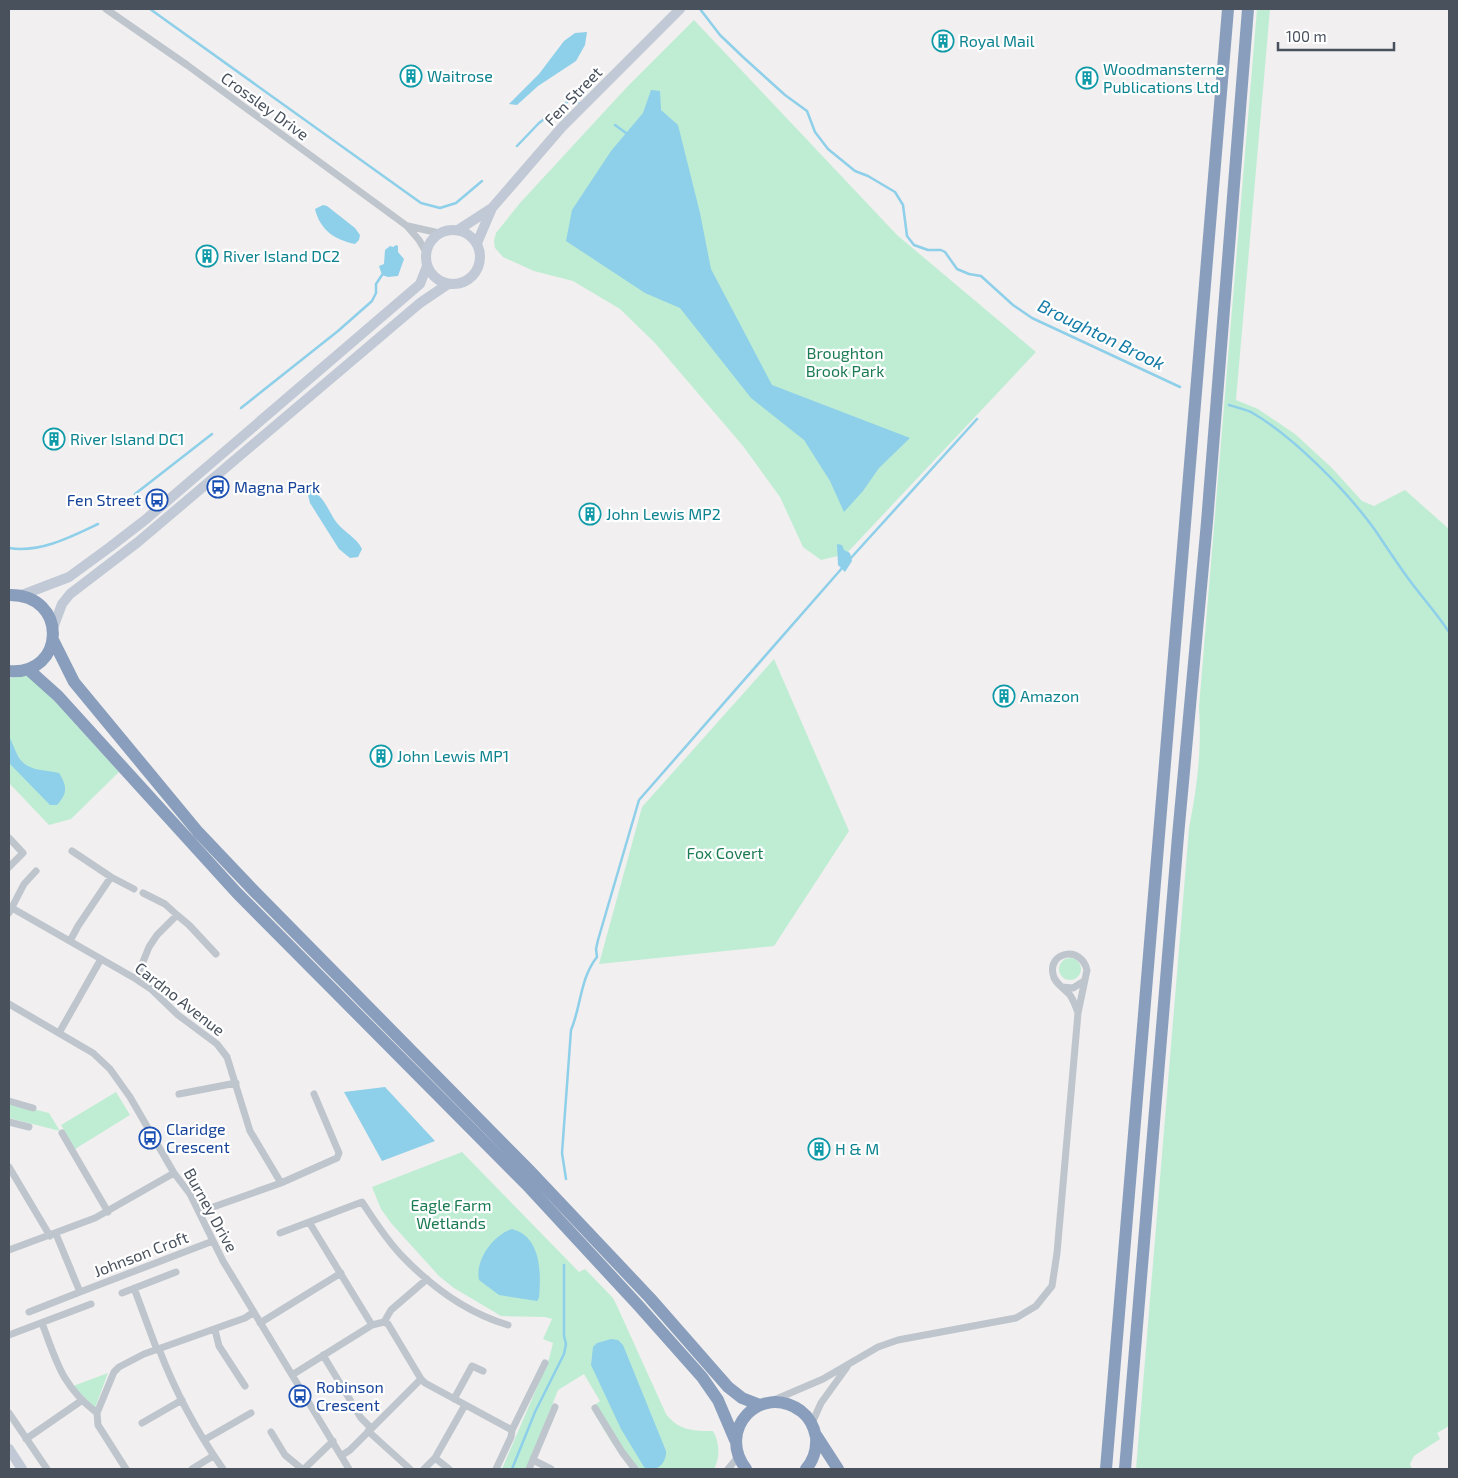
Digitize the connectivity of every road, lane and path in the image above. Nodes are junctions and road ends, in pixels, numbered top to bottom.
1 (106, 9) edge
2 (680, 9) edge
3 (1228, 9) edge
4 (1248, 9) edge
5 (492, 208) junction
6 (407, 226) junction
7 (458, 230) junction
8 (438, 234) junction
9 (477, 243) junction
10 (426, 252) junction
11 (427, 266) junction
12 (448, 284) junction
13 (15, 595) edge
14 (53, 634) junction
15 (9, 671) edge
16 (32, 672) junction
17 (9, 838) edge
18 (72, 850) dead end
19 (9, 867) edge
20 (36, 871) dead end
21 (111, 877) junction
22 (134, 889) dead end
23 (143, 893) dead end
24 (10, 910) edge
25 (177, 915) junction
26 (70, 942) junction
27 (216, 954) dead end
28 (101, 959) junction
29 (136, 979) junction
30 (1084, 981) junction
31 (1062, 987) junction
32 (9, 1004) edge
33 (1078, 1013) junction
34 (58, 1033) junction
35 (236, 1083) junction
36 (179, 1094) dead end
37 (314, 1094) dead end
38 (9, 1102) edge
39 (33, 1108) dead end
40 (9, 1122) edge
41 (29, 1127) dead end
42 (62, 1133) dead end
43 (9, 1167) edge
44 (174, 1173) junction
45 (281, 1183) junction
46 (108, 1212) junction
47 (199, 1212) junction
48 (309, 1222) junction
49 (280, 1233) dead end
50 (53, 1235) junction
51 (213, 1241) junction
52 (9, 1250) edge
53 (176, 1272) dead end
54 (341, 1274) junction
55 (427, 1279) junction
56 (134, 1288) junction
57 (80, 1292) junction
58 (122, 1293) dead end
59 (91, 1304) dead end
60 (29, 1312) dead end
61 (254, 1312) junction
62 (384, 1322) junction
63 (42, 1323) junction
64 (260, 1323) junction
65 (508, 1324) dead end
66 (372, 1325) junction
67 (215, 1330) junction
68 (9, 1335) edge
69 (158, 1349) junction
70 (323, 1355) junction
71 (546, 1363) dead end
72 (848, 1365) junction
73 (482, 1371) dead end
74 (292, 1375) junction
75 (421, 1379) junction
76 (244, 1386) dead end
77 (454, 1399) junction
78 (182, 1400) junction
79 (81, 1401) junction
80 (764, 1404) junction
81 (465, 1405) junction
82 (556, 1407) dead end
83 (595, 1408) dead end
84 (9, 1413) edge
85 (97, 1413) junction
86 (250, 1413) dead end
87 (142, 1423) dead end
88 (813, 1428) junction
89 (370, 1430) junction
90 (512, 1430) junction
91 (271, 1432) dead end
92 (26, 1439) junction
93 (204, 1440) junction
94 (735, 1440) junction
95 (333, 1441) junction
96 (9, 1450) edge
97 (213, 1456) junction
98 (341, 1456) junction
99 (435, 1458) junction
100 (738, 1458) junction
101 (533, 1460) junction
102 (22, 1469) edge
103 (47, 1469) edge
104 (126, 1469) edge
105 (192, 1469) edge
106 (222, 1469) edge
107 (303, 1469) edge
108 (349, 1469) edge
109 (410, 1469) edge
110 (424, 1469) edge
111 (449, 1469) edge
112 (496, 1469) edge
113 (529, 1469) edge
114 (551, 1469) edge
115 (635, 1469) edge
116 (728, 1469) edge
117 (746, 1469) edge
118 (806, 1469) edge
119 (838, 1469) edge
120 (1106, 1469) edge
121 (1125, 1469) edge

1 - 6 street, Crossley Drive
2 - 5 street, Fen Street
3 - 120 highway
4 - 121 highway
5 - 7 street, Fen Street
5 - 9 street, Fen Street
6 - 8 street
6 - 10 street
7 - 8 street
7 - 9 street
8 - 10 street
9 - 12 street
10 - 11 street
11 - 12 street
11 - 13 street
12 - 14 street
13 - 14 highway
14 - 16 highway
14 - 80 highway
15 - 16 highway
16 - 94 highway
17 - 19 street
18 - 21 street
20 - 24 street, Cardno Avenue
21 - 22 street
21 - 26 street
23 - 25 street
24 - 26 street, Cardno Avenue
25 - 27 street
25 - 29 street
26 - 28 street, Cardno Avenue
28 - 29 street, Cardno Avenue
28 - 34 street
29 - 35 street, Cardno Avenue
30 - 31 street
30 - 31 street
30 - 33 street
31 - 33 street
32 - 34 street, Burney Drive
33 - 72 street
34 - 44 street, Burney Drive
35 - 36 street
35 - 45 street, Cardno Avenue
37 - 45 street
38 - 39 street
40 - 41 street
42 - 46 street
43 - 50 street, Johnson Croft
44 - 46 street
44 - 47 street, Burney Drive
45 - 47 street
46 - 50 street
47 - 51 street, Burney Drive
48 - 49 street
48 - 54 street
48 - 55 street
50 - 52 street
50 - 57 street, Johnson Croft
51 - 57 street, Johnson Croft
51 - 61 street, Burney Drive
53 - 56 street
54 - 64 street
54 - 66 street
55 - 62 street
55 - 65 street
56 - 58 street
56 - 69 street
57 - 60 street, Johnson Croft
59 - 63 street
61 - 64 street, Burney Drive
61 - 67 street
62 - 66 street
62 - 75 street
63 - 68 street
63 - 79 street
64 - 74 street, Burney Drive
66 - 70 street
67 - 69 street
67 - 76 street
69 - 78 street
69 - 85 street
70 - 74 street
70 - 89 street
71 - 90 street
72 - 80 street
72 - 88 street
73 - 77 street
74 - 95 street, Burney Drive
75 - 77 street
75 - 89 street
77 - 81 street
78 - 87 street
78 - 93 street
79 - 85 street
79 - 92 street
80 - 88 highway
80 - 94 highway
81 - 90 street
81 - 99 street
82 - 101 street
83 - 115 street
84 - 92 street
85 - 104 street
86 - 93 street
88 - 118 highway
88 - 119 highway
89 - 98 street
89 - 109 street
90 - 112 street
91 - 107 street
92 - 103 street
93 - 97 street
94 - 100 highway
95 - 98 street, Burney Drive
95 - 107 street
96 - 102 street
97 - 105 street
97 - 106 street
98 - 108 street, Burney Drive
99 - 110 street
99 - 111 street
100 - 116 street
100 - 117 highway
101 - 113 street
101 - 114 street

